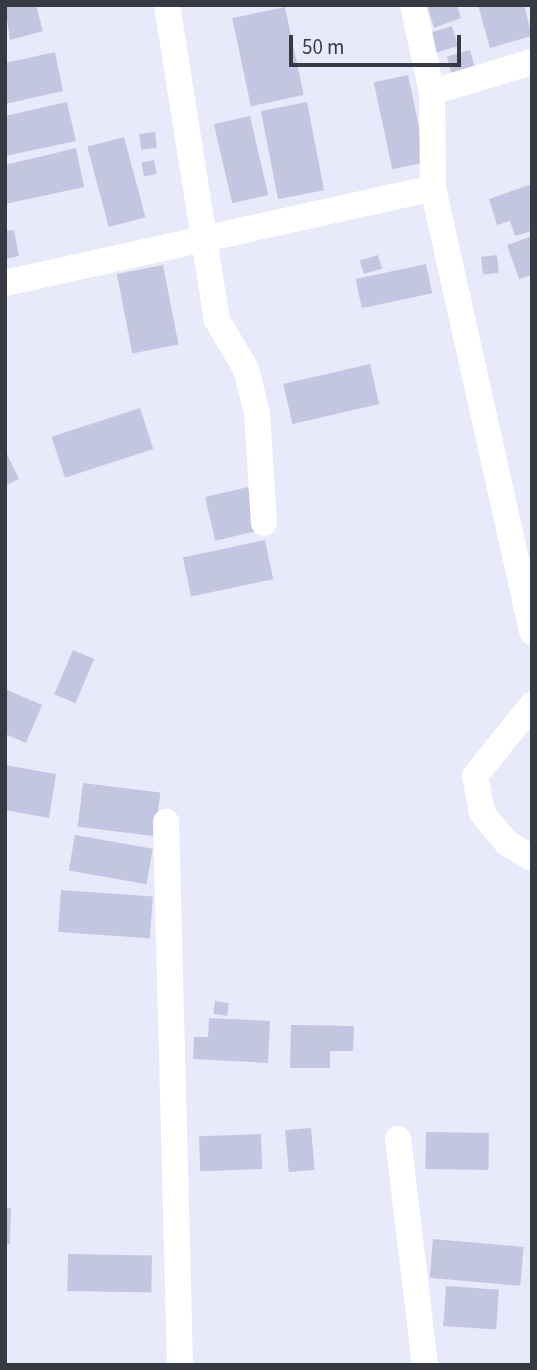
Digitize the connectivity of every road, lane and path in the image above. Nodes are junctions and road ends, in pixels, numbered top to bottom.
1 (167, 5) edge
2 (413, 5) edge
3 (532, 62) edge
4 (432, 93) junction
5 (433, 188) junction
6 (208, 240) junction
7 (5, 283) edge
8 (264, 523) dead end
9 (532, 632) edge
10 (532, 705) edge
11 (166, 822) dead end
12 (532, 858) edge
13 (398, 1139) dead end
14 (180, 1365) edge
15 (425, 1365) edge

1 - 6 street
2 - 4 street
3 - 4 street
4 - 5 street
5 - 6 street
5 - 9 street
6 - 7 street
6 - 8 street
10 - 12 street
11 - 14 street
13 - 15 street

